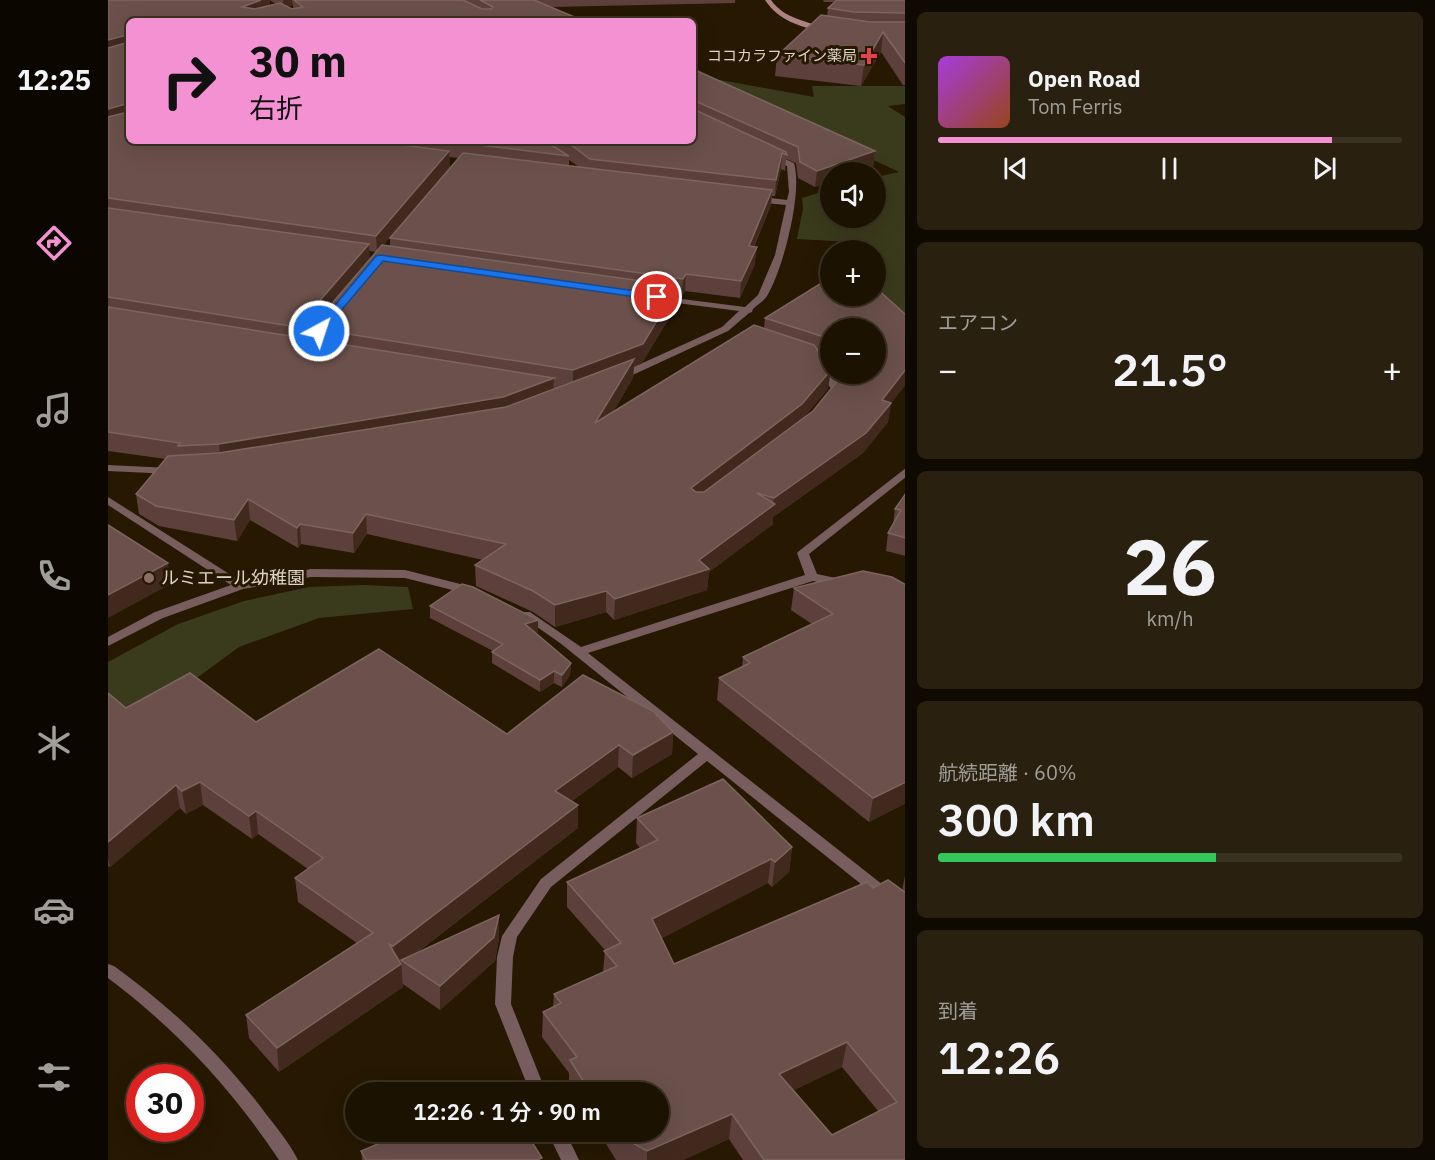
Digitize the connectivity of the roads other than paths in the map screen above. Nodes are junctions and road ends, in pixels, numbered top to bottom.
1 (768, 0) edge
2 (834, 32) edge
3 (762, 151) edge
4 (746, 198) edge
5 (791, 203) junction
6 (646, 296) edge
7 (749, 310) junction
8 (807, 357) edge
9 (608, 382) edge
10 (824, 404) edge
11 (108, 468) edge
12 (187, 470) edge
13 (905, 472) edge
14 (108, 500) edge
15 (812, 577) junction
16 (855, 585) edge
17 (240, 586) junction
18 (488, 598) edge
19 (508, 607) edge
20 (108, 642) edge
21 (578, 652) junction
22 (706, 755) junction
23 (905, 911) edge
24 (108, 970) edge
25 (534, 1082) edge
26 (561, 1142) edge
27 (289, 1160) edge
28 (570, 1160) edge

1 - 2 street
3 - 5 street
4 - 5 street
5 - 7 street
6 - 7 street
7 - 9 street
8 - 10 street
11 - 12 street
13 - 15 street
14 - 17 street
15 - 16 street
15 - 21 street
17 - 18 street
17 - 20 street
19 - 21 street
21 - 22 street
22 - 23 street
22 - 25 street
24 - 27 street
26 - 28 street

